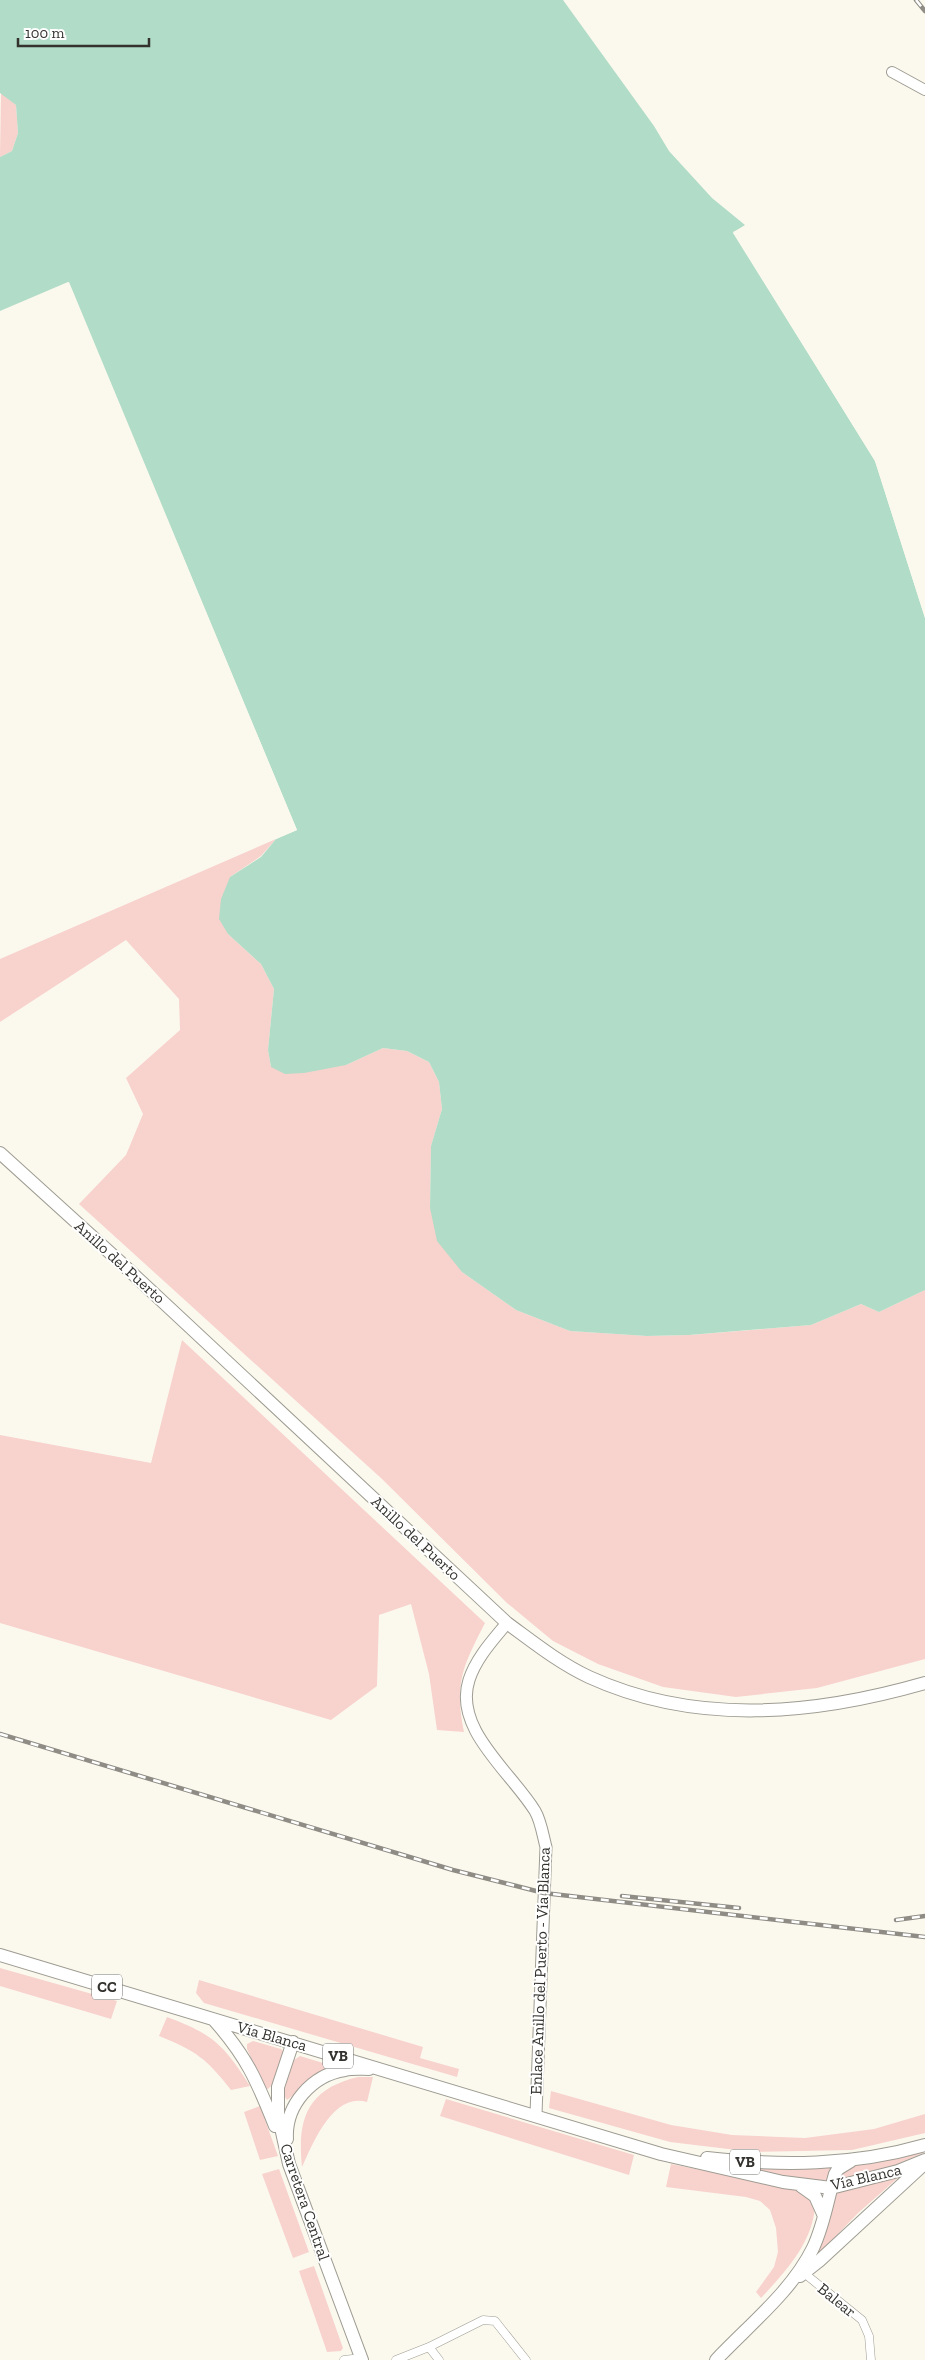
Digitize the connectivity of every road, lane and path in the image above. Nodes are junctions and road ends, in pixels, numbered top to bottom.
1 (892, 72) dead end
2 (925, 90) edge
3 (0, 1154) edge
4 (507, 1623) junction
5 (925, 1683) edge
6 (0, 1955) edge
7 (214, 2020) junction
8 (293, 2042) junction
9 (383, 2070) junction
10 (536, 2114) junction
11 (631, 2143) junction
12 (925, 2145) edge
13 (861, 2159) junction
14 (925, 2162) edge
15 (289, 2164) junction
16 (801, 2186) junction
17 (831, 2188) junction
18 (824, 2217) junction
19 (804, 2273) junction
20 (784, 2289) junction
21 (429, 2347) junction
22 (362, 2359) edge
23 (344, 2360) edge
24 (396, 2360) edge
25 (439, 2360) edge
26 (526, 2360) edge
27 (716, 2360) edge
28 (872, 2360) edge

1 - 2 street
3 - 4 main road, Anillo del Puerto
4 - 5 main road, Anillo del Puerto
4 - 10 main road, Enlace Anillo del Puerto - Vía Blanca
6 - 7 main road, Vía Blanca / CC
7 - 8 main road, Vía Blanca / CC
7 - 15 main road
8 - 9 main road, Vía Blanca / VB
8 - 15 main road, Carretera Central
9 - 10 main road, Vía Blanca / VB
9 - 15 main road
10 - 11 main road, Vía Blanca / VB
11 - 13 main road, Vía Blanca / VB
11 - 16 main road, Vía Blanca / VB
12 - 13 main road, Vía Blanca / VB
13 - 17 main road
14 - 17 main road, Vía Blanca / VB
14 - 19 main road
15 - 22 main road, Carretera Central
16 - 17 main road, Vía Blanca / VB
16 - 18 main road
17 - 18 main road
18 - 20 main road
19 - 20 main road
19 - 28 street, Balear
20 - 27 main road
21 - 24 street
21 - 25 street
21 - 26 street
22 - 23 street

